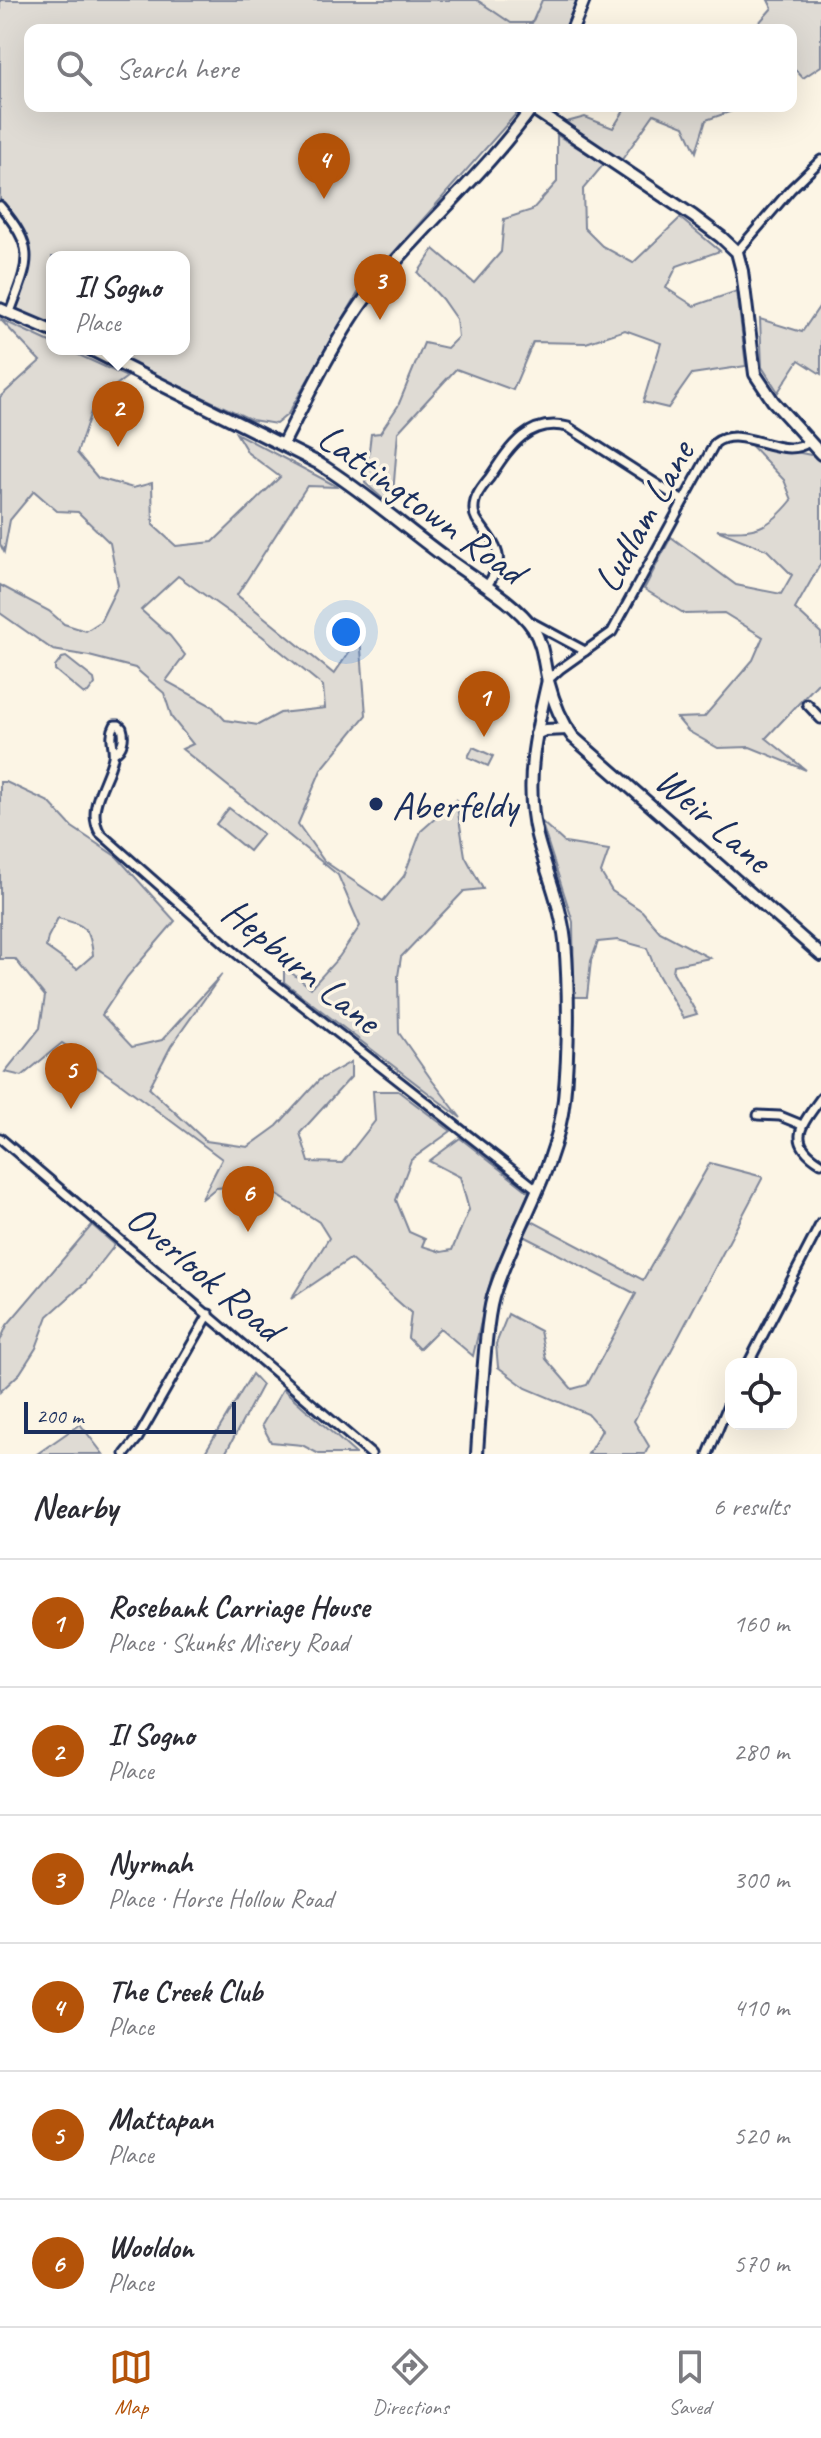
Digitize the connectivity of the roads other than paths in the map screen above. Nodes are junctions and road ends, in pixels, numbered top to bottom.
1 (584, 0) edge
2 (574, 24) edge
3 (529, 112) edge
4 (540, 112) edge
5 (551, 112) edge
6 (553, 122) junction
7 (821, 160) edge
8 (0, 206) edge
9 (737, 252) junction
10 (5, 310) edge
11 (46, 328) edge
12 (102, 355) edge
13 (809, 442) junction
14 (283, 444) junction
15 (821, 454) edge
16 (683, 501) junction
17 (486, 587) junction
18 (527, 620) junction
19 (585, 651) junction
20 (548, 680) junction
21 (807, 704) dead end
22 (821, 719) edge
23 (568, 729) junction
24 (536, 734) junction
25 (114, 753) dead end
26 (821, 955) edge
27 (821, 1098) edge
28 (758, 1115) dead end
29 (802, 1125) junction
30 (0, 1138) edge
31 (821, 1163) edge
32 (538, 1190) junction
33 (821, 1223) edge
34 (209, 1314) junction
35 (751, 1358) edge
36 (725, 1413) edge
37 (125, 1454) edge
38 (371, 1454) edge
39 (477, 1454) edge
40 (708, 1454) edge

1 - 2 main road
3 - 14 main road
4 - 6 main road
5 - 6 main road
6 - 9 main road
7 - 9 street
8 - 10 street
9 - 13 main road
10 - 11 main road
12 - 14 main road, Lattingtown Road
13 - 15 main road
13 - 16 street, Ludlam Lane
14 - 17 main road, Lattingtown Road
16 - 17 street
16 - 19 street, Ludlam Lane
17 - 18 main road, Lattingtown Road
18 - 19 street
18 - 20 main road, Lattingtown Road
19 - 20 street, Ludlam Lane
20 - 23 main road, Weir Lane
20 - 24 main road
21 - 22 street
23 - 24 main road
23 - 26 main road, Weir Lane
24 - 32 main road
25 - 32 street, Hepburn Lane
27 - 29 street
28 - 29 street
29 - 31 street
30 - 34 street, Overlook Road
32 - 39 main road
33 - 35 street
34 - 37 street
34 - 38 street, Overlook Road
36 - 40 street

